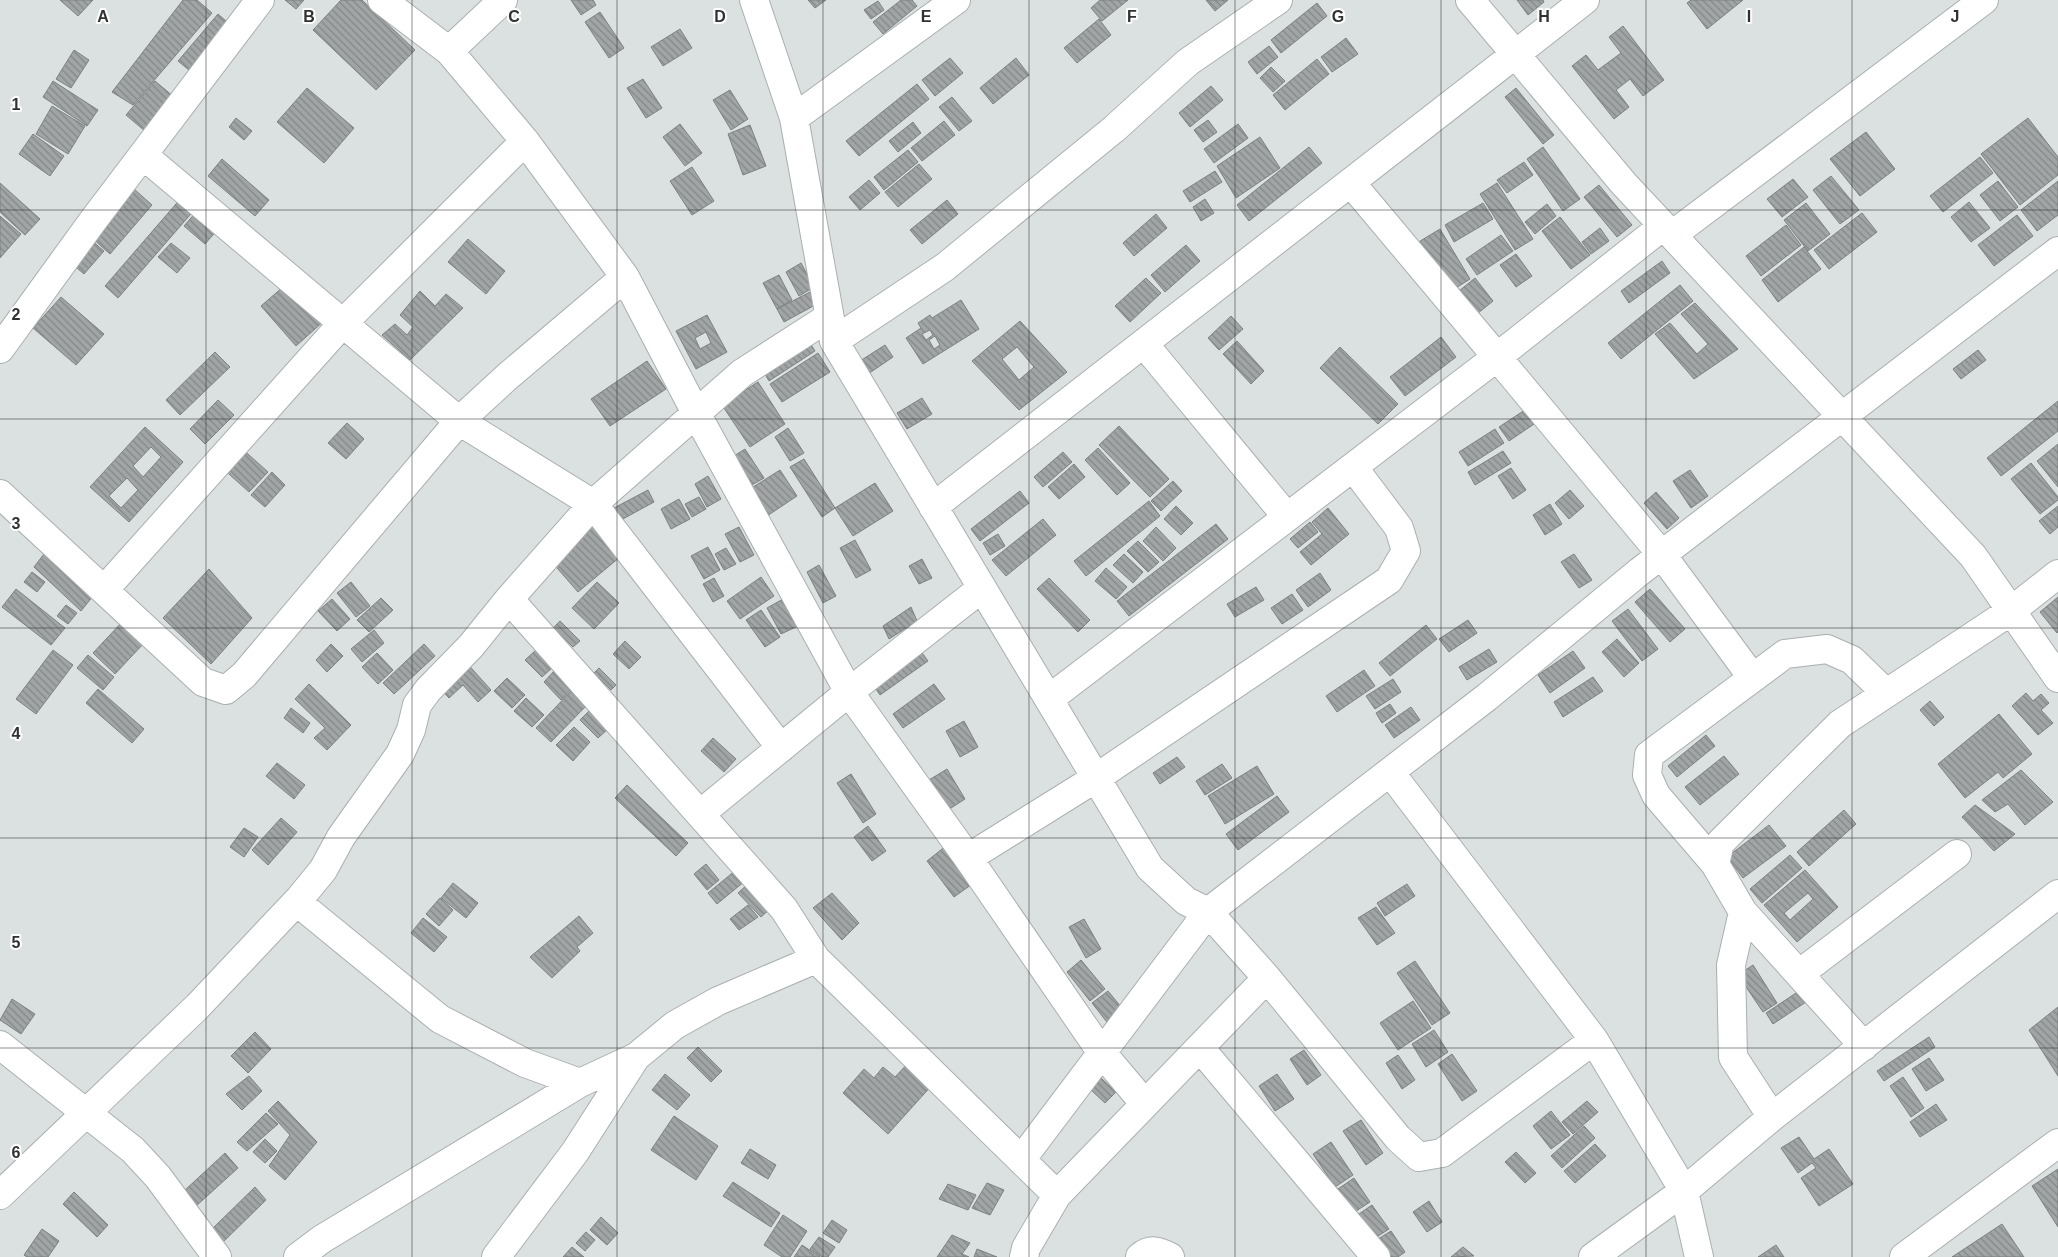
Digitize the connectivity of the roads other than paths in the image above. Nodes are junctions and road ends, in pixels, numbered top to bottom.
1 (260, 0) edge
2 (382, 0) edge
3 (503, 0) edge
4 (754, 0) edge
5 (956, 0) edge
6 (1278, 0) edge
7 (1470, 0) edge
8 (1585, 0) edge
9 (1984, 0) edge
10 (449, 51) junction
11 (1516, 55) junction
12 (794, 118) junction
13 (525, 141) junction
14 (143, 155) junction
15 (1352, 183) junction
16 (1668, 230) junction
17 (2058, 251) edge
18 (625, 277) junction
19 (343, 323) junction
20 (832, 329) junction
21 (1144, 344) junction
22 (0, 349) edge
23 (1497, 357) junction
24 (696, 413) junction
25 (1843, 417) junction
26 (459, 421) junction
27 (1352, 467) junction
28 (0, 494) edge
29 (593, 504) junction
30 (933, 507) junction
31 (1287, 517) junction
32 (1662, 554) junction
33 (2058, 574) edge
34 (982, 588) junction
35 (104, 590) junction
36 (509, 599) junction
37 (2011, 611) junction
38 (1752, 678) junction
39 (2058, 678) edge
40 (849, 692) junction
41 (1886, 693) junction
42 (1049, 699) junction
43 (781, 748) junction
44 (1390, 772) junction
45 (1096, 778) junction
46 (700, 814) junction
47 (1957, 854) dead end
48 (968, 858) junction
49 (1715, 864) junction
50 (2058, 894) edge
51 (297, 902) junction
52 (1208, 912) junction
53 (1743, 912) junction
54 (816, 959) junction
55 (1799, 974) junction
56 (1267, 978) junction
57 (1594, 1040) junction
58 (0, 1046) edge
59 (1864, 1046) junction
60 (1200, 1048) junction
61 (1102, 1053) junction
62 (636, 1057) junction
63 (580, 1083) junction
64 (1145, 1104) junction
65 (85, 1115) junction
66 (1772, 1117) junction
67 (2058, 1143) edge
68 (1021, 1160) junction
69 (1684, 1191) junction
70 (0, 1195) edge
71 (1057, 1195) junction
72 (217, 1257) edge
73 (298, 1257) edge
74 (496, 1257) edge
75 (1024, 1257) edge
76 (1140, 1257) edge
77 (1170, 1257) edge
78 (1376, 1257) edge
79 (1594, 1257) edge
80 (1699, 1257) edge
81 (1904, 1257) edge

1 - 14 street
2 - 10 street
3 - 10 street
4 - 12 street
5 - 12 street
6 - 20 street
7 - 11 street
8 - 11 street
9 - 16 street
10 - 13 street
11 - 15 street
11 - 16 street
12 - 20 street
13 - 18 street
13 - 19 street
14 - 19 street
14 - 22 street
15 - 21 street
15 - 23 street
16 - 23 street
16 - 25 street
17 - 25 street
18 - 24 street
18 - 26 street
19 - 26 street
19 - 35 street
20 - 24 street
20 - 30 street
21 - 30 street
21 - 31 street
23 - 27 street
23 - 32 street
24 - 29 street
24 - 40 street
25 - 32 street
25 - 37 street
26 - 29 street
26 - 35 street
27 - 31 street
27 - 45 street
28 - 35 street
29 - 36 street
29 - 43 street
30 - 34 street
31 - 42 street
32 - 38 street
32 - 44 street
33 - 37 street
34 - 40 street
34 - 42 street
36 - 46 street
36 - 51 street
37 - 39 street
37 - 41 street
38 - 41 street
38 - 49 street
40 - 43 street
40 - 48 street
41 - 49 street
42 - 45 street
43 - 46 street
44 - 52 street
44 - 57 street
45 - 48 street
45 - 52 street
46 - 54 street
47 - 55 street
48 - 61 street
49 - 53 street
50 - 59 street
51 - 63 street
51 - 65 street
52 - 56 street
52 - 61 street
53 - 55 street
53 - 66 street
54 - 62 street
54 - 68 street
55 - 59 street
56 - 57 street
56 - 60 street
57 - 69 street
58 - 65 street
59 - 66 street
60 - 64 street
60 - 78 street
61 - 64 street
61 - 68 street
62 - 63 street
62 - 74 street
63 - 73 street
64 - 71 street
65 - 70 street
65 - 72 street
66 - 69 street
67 - 81 street
68 - 71 street
69 - 79 street
69 - 80 street
71 - 75 street
76 - 77 street

